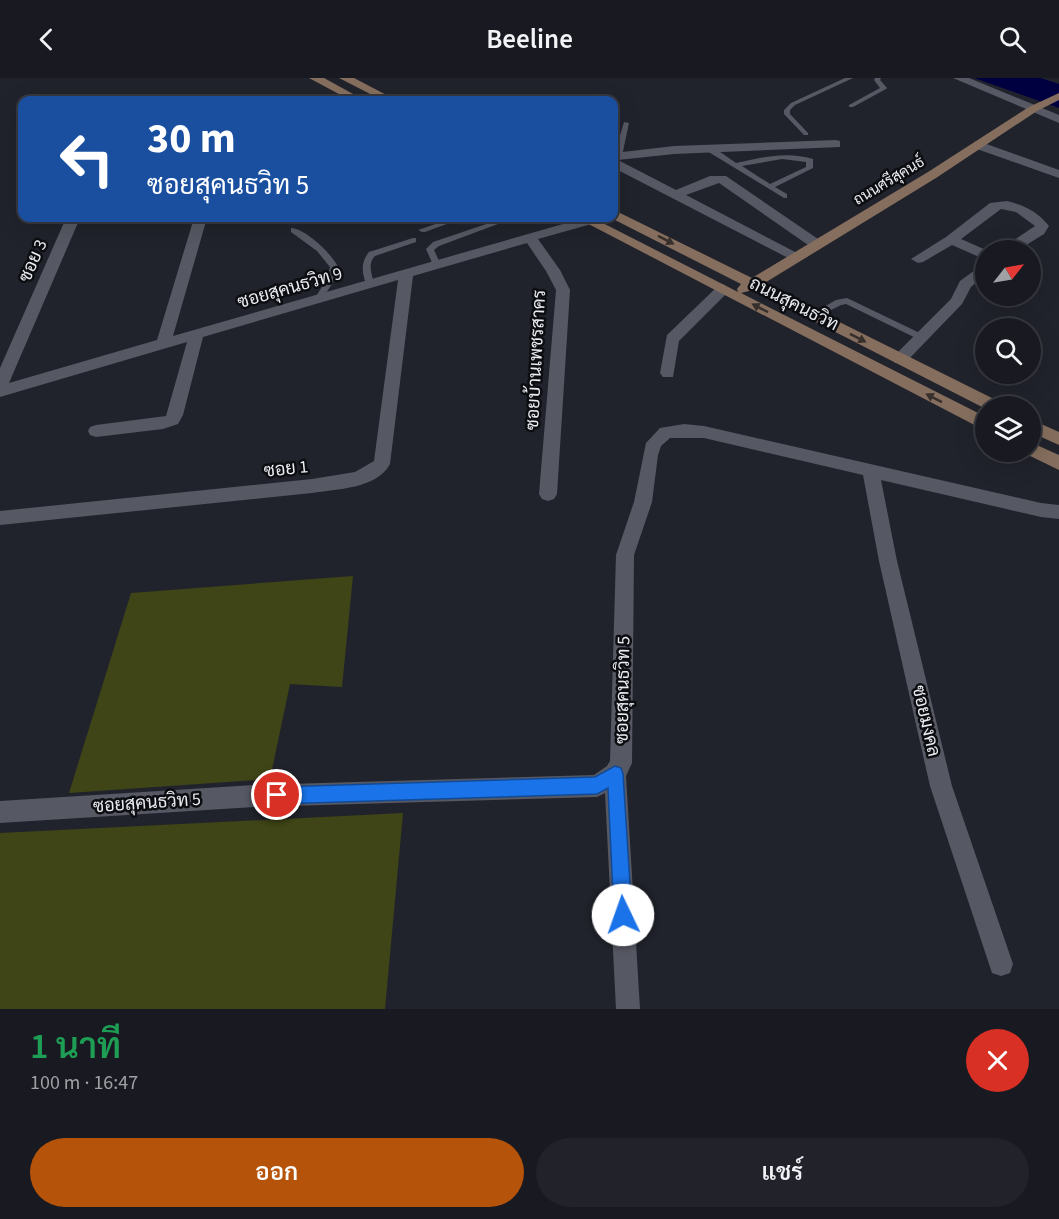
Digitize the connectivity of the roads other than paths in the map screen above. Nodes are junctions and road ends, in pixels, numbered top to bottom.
1 (315, 78) edge
2 (345, 78) edge
3 (850, 78) edge
4 (878, 78) edge
5 (959, 78) edge
6 (350, 96) edge
7 (382, 96) edge
8 (1059, 96) edge
9 (851, 106) dead end
10 (1035, 108) junction
11 (1059, 119) edge
12 (626, 123) dead end
13 (806, 134) dead end
14 (836, 144) dead end
15 (978, 145) junction
16 (618, 148) edge
17 (710, 149) junction
18 (618, 158) edge
19 (618, 160) edge
20 (735, 165) junction
21 (1059, 174) edge
22 (770, 188) junction
23 (675, 195) junction
24 (784, 196) dead end
25 (618, 216) edge
26 (71, 222) edge
27 (199, 222) edge
28 (447, 222) edge
29 (499, 222) edge
30 (578, 222) edge
31 (593, 222) edge
32 (294, 230) dead end
33 (422, 230) dead end
34 (530, 237) junction
35 (413, 240) dead end
36 (951, 240) junction
37 (1025, 240) edge
38 (816, 244) junction
39 (975, 251) edge
40 (794, 257) junction
41 (918, 259) dead end
42 (437, 265) junction
43 (406, 275) junction
44 (975, 275) edge
45 (751, 283) junction
46 (370, 284) junction
47 (730, 292) junction
48 (316, 301) junction
49 (814, 315) junction
50 (196, 335) junction
51 (921, 337) junction
52 (163, 344) junction
53 (900, 359) junction
54 (668, 373) dead end
55 (0, 386) edge
56 (0, 391) edge
57 (975, 396) edge
58 (975, 419) edge
59 (1041, 430) edge
60 (96, 431) dead end
61 (1059, 439) edge
62 (1041, 454) edge
63 (1059, 463) edge
64 (871, 472) junction
65 (548, 494) dead end
66 (1059, 512) edge
67 (0, 519) edge
68 (615, 774) junction
69 (0, 812) edge
70 (1001, 964) dead end
71 (628, 1009) edge

1 - 6 main road
2 - 7 main road
3 - 13 lane
4 - 9 lane
5 - 10 street
8 - 10 main road, ถนนศรีสุคนธ์
10 - 11 street
10 - 15 main road, ถนนศรีสุคนธ์
12 - 16 lane
14 - 17 street
15 - 21 street
15 - 38 main road, ถนนศรีสุคนธ์
17 - 18 street
17 - 20 lane
19 - 23 street
20 - 22 lane
20 - 22 lane
22 - 24 lane
23 - 38 street
23 - 40 street
25 -> 45 main road, ถนนสุคนธวิท
26 - 55 street, ซอย 3
27 - 52 street
28 - 33 lane
29 - 42 lane
30 - 34 street, ซอยสุคนธวิท 9
31 - 47 main road, ถนนสุคนธวิท
32 - 48 lane
34 - 42 street, ซอยสุคนธวิท 9
34 - 65 street, ซอยบ้านเพชรสาคร
35 - 46 lane
36 - 37 street
36 - 39 street
36 - 41 street
38 - 40 main road, ถนนศรีสุคนธ์
40 - 45 main road, ถนนศรีสุคนธ์
42 - 43 street, ซอยสุคนธวิท 9
43 - 46 street, ซอยสุคนธวิท 9
43 - 67 street, ซอย 1
44 - 51 street
45 - 47 main road, ถนนศรีสุคนธ์
45 - 49 main road, ถนนสุคนธวิท
46 - 48 street, ซอยสุคนธวิท 9
47 - 54 street
58 -> 47 main road, ถนนสุคนธวิท
48 - 50 street, ซอยสุคนธวิท 9
49 - 51 lane
49 -> 53 main road, ถนนสุคนธวิท
50 - 52 street, ซอยสุคนธวิท 9
50 - 60 street
51 - 53 street
52 - 56 street, ซอยสุคนธวิท 9
53 - 57 main road, ถนนสุคนธวิท
59 - 61 main road
62 - 63 main road
64 - 66 street, ซอยสุคนธวิท 5
64 - 68 street, ซอยสุคนธวิท 5
64 - 70 street, ซอยมงคล
68 - 69 street, ซอยสุคนธวิท 5
68 - 71 street

